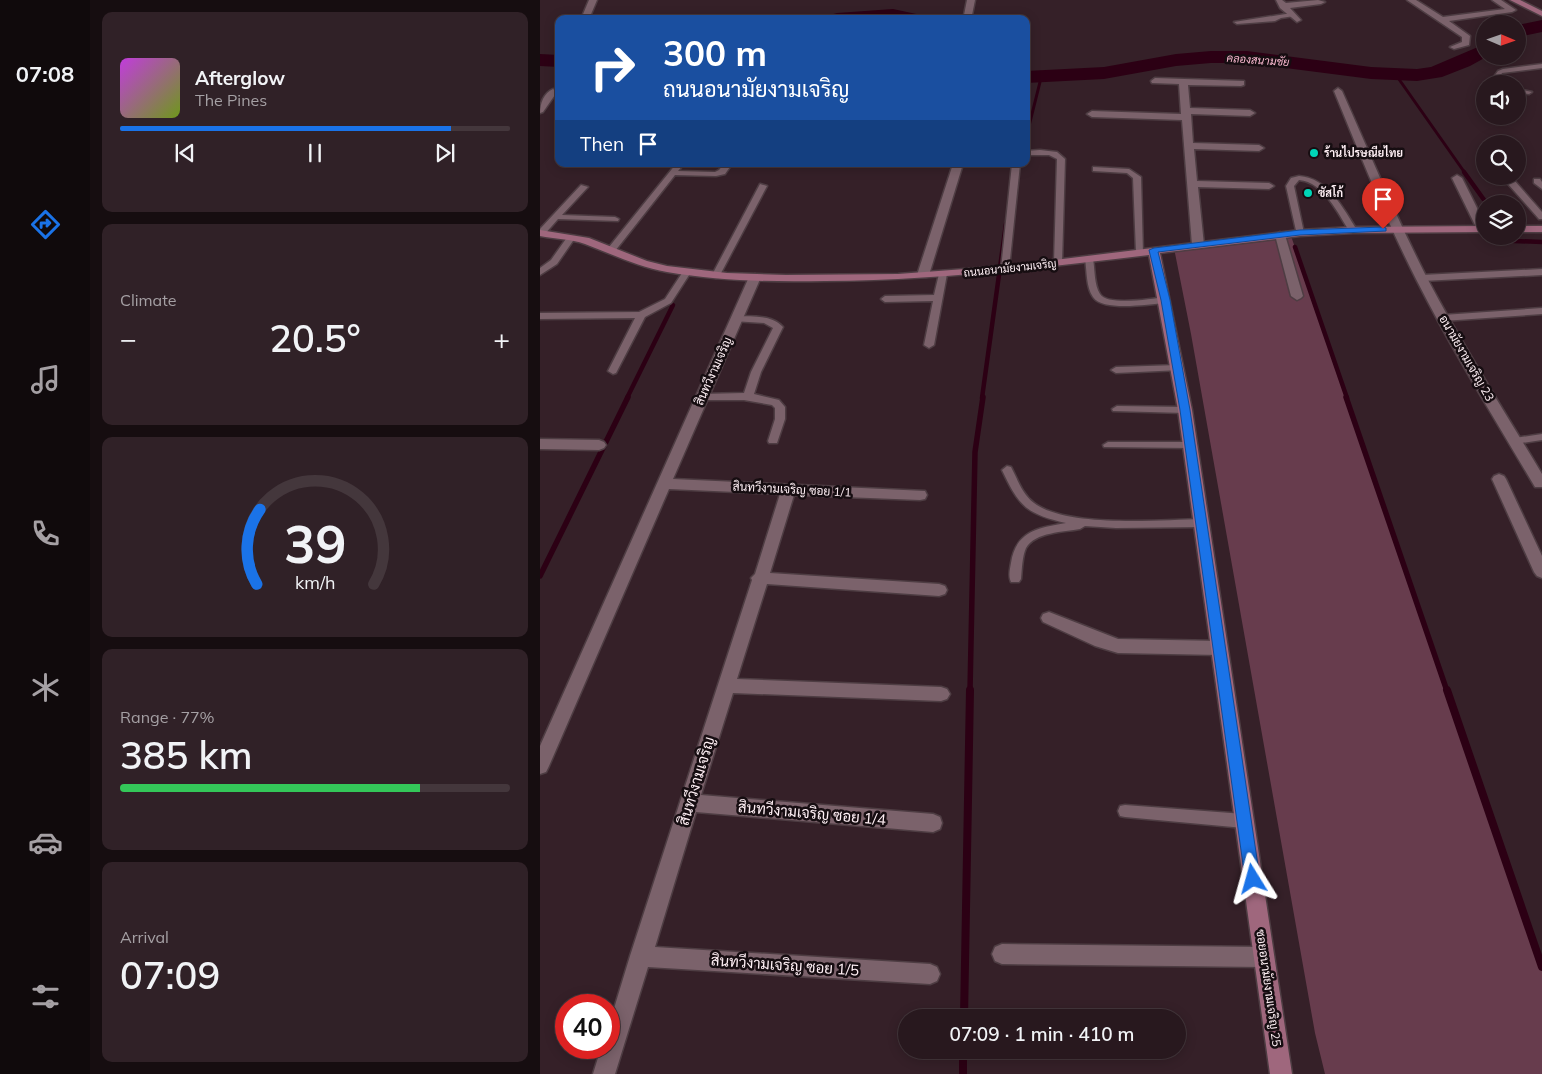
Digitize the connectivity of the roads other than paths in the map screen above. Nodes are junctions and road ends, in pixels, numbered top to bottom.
1 (592, 0) edge
2 (970, 0) edge
3 (1411, 0) edge
4 (1496, 0) edge
5 (1515, 1) edge
6 (1321, 2) dead end
7 (1281, 3) edge
8 (1542, 14) edge
9 (586, 15) edge
10 (968, 15) dead end
11 (1295, 17) joint
12 (1442, 20) junction
13 (1237, 22) dead end
14 (1454, 46) dead end
15 (1542, 66) edge
16 (1498, 75) edge
17 (1154, 81) dead end
18 (1183, 82) junction
19 (1241, 83) dead end
20 (1338, 91) dead end
21 (552, 92) dead end
22 (1526, 92) edge
23 (1529, 92) dead end
24 (540, 110) edge
25 (1250, 113) dead end
26 (1092, 114) dead end
27 (1186, 114) junction
28 (1189, 146) junction
29 (1259, 148) dead end
30 (1030, 153) edge
31 (678, 167) edge
32 (726, 167) edge
33 (957, 167) edge
34 (1016, 167) edge
35 (1096, 169) dead end
36 (673, 173) junction
37 (1457, 178) dead end
38 (1192, 184) junction
39 (1514, 185) edge
40 (763, 186) dead end
41 (1268, 186) dead end
42 (584, 188) dead end
43 (1476, 214) edge
44 (556, 217) junction
45 (1542, 217) edge
46 (615, 219) dead end
47 (1398, 229) junction
48 (1476, 229) edge
49 (1526, 229) edge
50 (1542, 229) edge
51 (1353, 230) junction
52 (541, 233) edge
53 (1300, 233) junction
54 (1280, 235) junction
55 (571, 238) junction
56 (1198, 245) junction
57 (612, 249) junction
58 (1147, 251) junction
59 (1089, 259) junction
60 (1058, 263) junction
61 (1005, 269) junction
62 (540, 272) edge
63 (686, 272) junction
64 (1542, 272) edge
65 (943, 274) junction
66 (716, 275) junction
67 (924, 275) junction
68 (756, 278) junction
69 (1422, 278) junction
70 (1297, 296) dead end
71 (885, 298) dead end
72 (939, 298) junction
73 (1165, 300) junction
74 (1542, 311) edge
75 (641, 315) junction
76 (540, 316) edge
77 (1443, 318) junction
78 (736, 319) junction
79 (929, 345) dead end
80 (1178, 368) junction
81 (1116, 370) dead end
82 (613, 372) dead end
83 (702, 397) junction
84 (748, 397) junction
85 (1117, 409) dead end
86 (1185, 410) junction
87 (1542, 437) edge
88 (773, 441) dead end
89 (1516, 441) junction
90 (540, 444) edge
91 (599, 445) dead end
92 (1108, 445) dead end
93 (1190, 445) junction
94 (1007, 470) dead end
95 (1499, 479) dead end
96 (1540, 483) dead end
97 (665, 484) junction
98 (789, 489) junction
99 (920, 495) dead end
100 (1094, 522) junction
101 (1201, 523) junction
102 (1542, 572) edge
103 (759, 578) junction
104 (1015, 579) dead end
105 (939, 590) dead end
106 (1049, 618) dead end
107 (1219, 648) junction
108 (725, 686) junction
109 (941, 694) dead end
110 (540, 766) edge
111 (690, 803) junction
112 (1125, 811) dead end
113 (1244, 821) junction
114 (933, 822) dead end
115 (1002, 954) dead end
116 (640, 956) junction
117 (1264, 957) junction
118 (930, 974) dead end
119 (604, 1074) edge
120 (1281, 1074) edge

1 - 9 street
2 - 10 street
3 - 12 street
4 - 12 street
5 - 8 street
6 - 7 street
7 - 11 street
11 - 13 lane
12 - 14 street
15 - 16 lane
17 - 18 street
18 - 19 street
18 - 27 street
20 - 47 street, อนามัยงามเจริญ 23
21 - 24 street
22 - 23 lane
25 - 27 street
26 - 27 street
27 - 28 street
28 - 29 street
28 - 38 street
30 - 60 lane
31 - 36 lane
32 - 36 lane
33 - 67 street
34 - 61 lane
35 - 58 lane
36 - 57 lane
37 - 43 street
38 - 41 street
38 - 56 street
39 - 45 lane
40 - 66 lane
42 - 44 lane
44 - 46 lane
44 - 52 lane
47 - 48 street, ถนนอนามัยงามเจริญ
47 - 51 street, ถนนอนามัยงามเจริญ
47 - 69 street, อนามัยงามเจริญ 23
49 - 50 street
51 - 53 street, ถนนอนามัยงามเจริญ
51 - 53 lane
52 - 55 street, ถนนอนามัยงามเจริญ
53 - 54 street, ถนนอนามัยงามเจริญ
54 - 56 street, ถนนอนามัยงามเจริญ
54 - 70 street
55 - 57 street, ถนนอนามัยงามเจริญ
55 - 62 lane
56 - 58 street, ถนนอนามัยงามเจริญ
57 - 63 street, ถนนอนามัยงามเจริญ
58 - 59 street, ถนนอนามัยงามเจริญ
58 - 73 street, ซอยอนามัยงามเจริญ 25
59 - 60 street, ถนนอนามัยงามเจริญ
59 - 73 lane
60 - 61 street, ถนนอนามัยงามเจริญ
61 - 65 street, ถนนอนามัยงามเจริญ
63 - 66 street, ถนนอนามัยงามเจริญ
63 - 75 lane
64 - 69 lane
65 - 67 street, ถนนอนามัยงามเจริญ
65 - 72 lane
66 - 68 street, ถนนอนามัยงามเจริญ
67 - 68 street, ถนนอนามัยงามเจริญ
68 - 78 street, สินทวีงามเจริญ
69 - 77 street, อนามัยงามเจริญ 23
71 - 72 lane
72 - 79 lane
73 - 80 street, ซอยอนามัยงามเจริญ 25
74 - 77 lane
75 - 76 lane
75 - 82 lane
77 - 89 street, อนามัยงามเจริญ 23
78 - 83 street, สินทวีงามเจริญ
78 - 84 lane
80 - 81 lane
80 - 86 street, ซอยอนามัยงามเจริญ 25
83 - 84 lane
83 - 97 street, สินทวีงามเจริญ
84 - 88 lane
85 - 86 lane
86 - 93 street, ซอยอนามัยงามเจริญ 25
87 - 89 lane
89 - 96 street, อนามัยงามเจริญ 23
90 - 91 street
92 - 93 lane
93 - 101 street, ซอยอนามัยงามเจริญ 25
94 - 100 lane
95 - 102 street
97 - 98 street, สินทวีงามเจริญ ซอย 1/1
97 - 110 street, สินทวีงามเจริญ
98 - 99 street, สินทวีงามเจริญ ซอย 1/1
98 - 103 street, สินทวีงามเจริญ
100 - 101 lane
100 - 104 lane
101 - 107 street, ซอยอนามัยงามเจริญ 25
103 - 105 street
103 - 108 street, สินทวีงามเจริญ
106 - 107 street
107 - 113 street, ซอยอนามัยงามเจริญ 25
108 - 109 street
108 - 111 street, สินทวีงามเจริญ
111 - 114 street, สินทวีงามเจริญ ซอย 1/4
111 - 116 street, สินทวีงามเจริญ
112 - 113 lane
113 - 117 street, ซอยอนามัยงามเจริญ 25
115 - 117 street
116 - 118 street, สินทวีงามเจริญ ซอย 1/5
116 - 119 street, สินทวีงามเจริญ
117 - 120 street, ซอยอนามัยงามเจริญ 25

